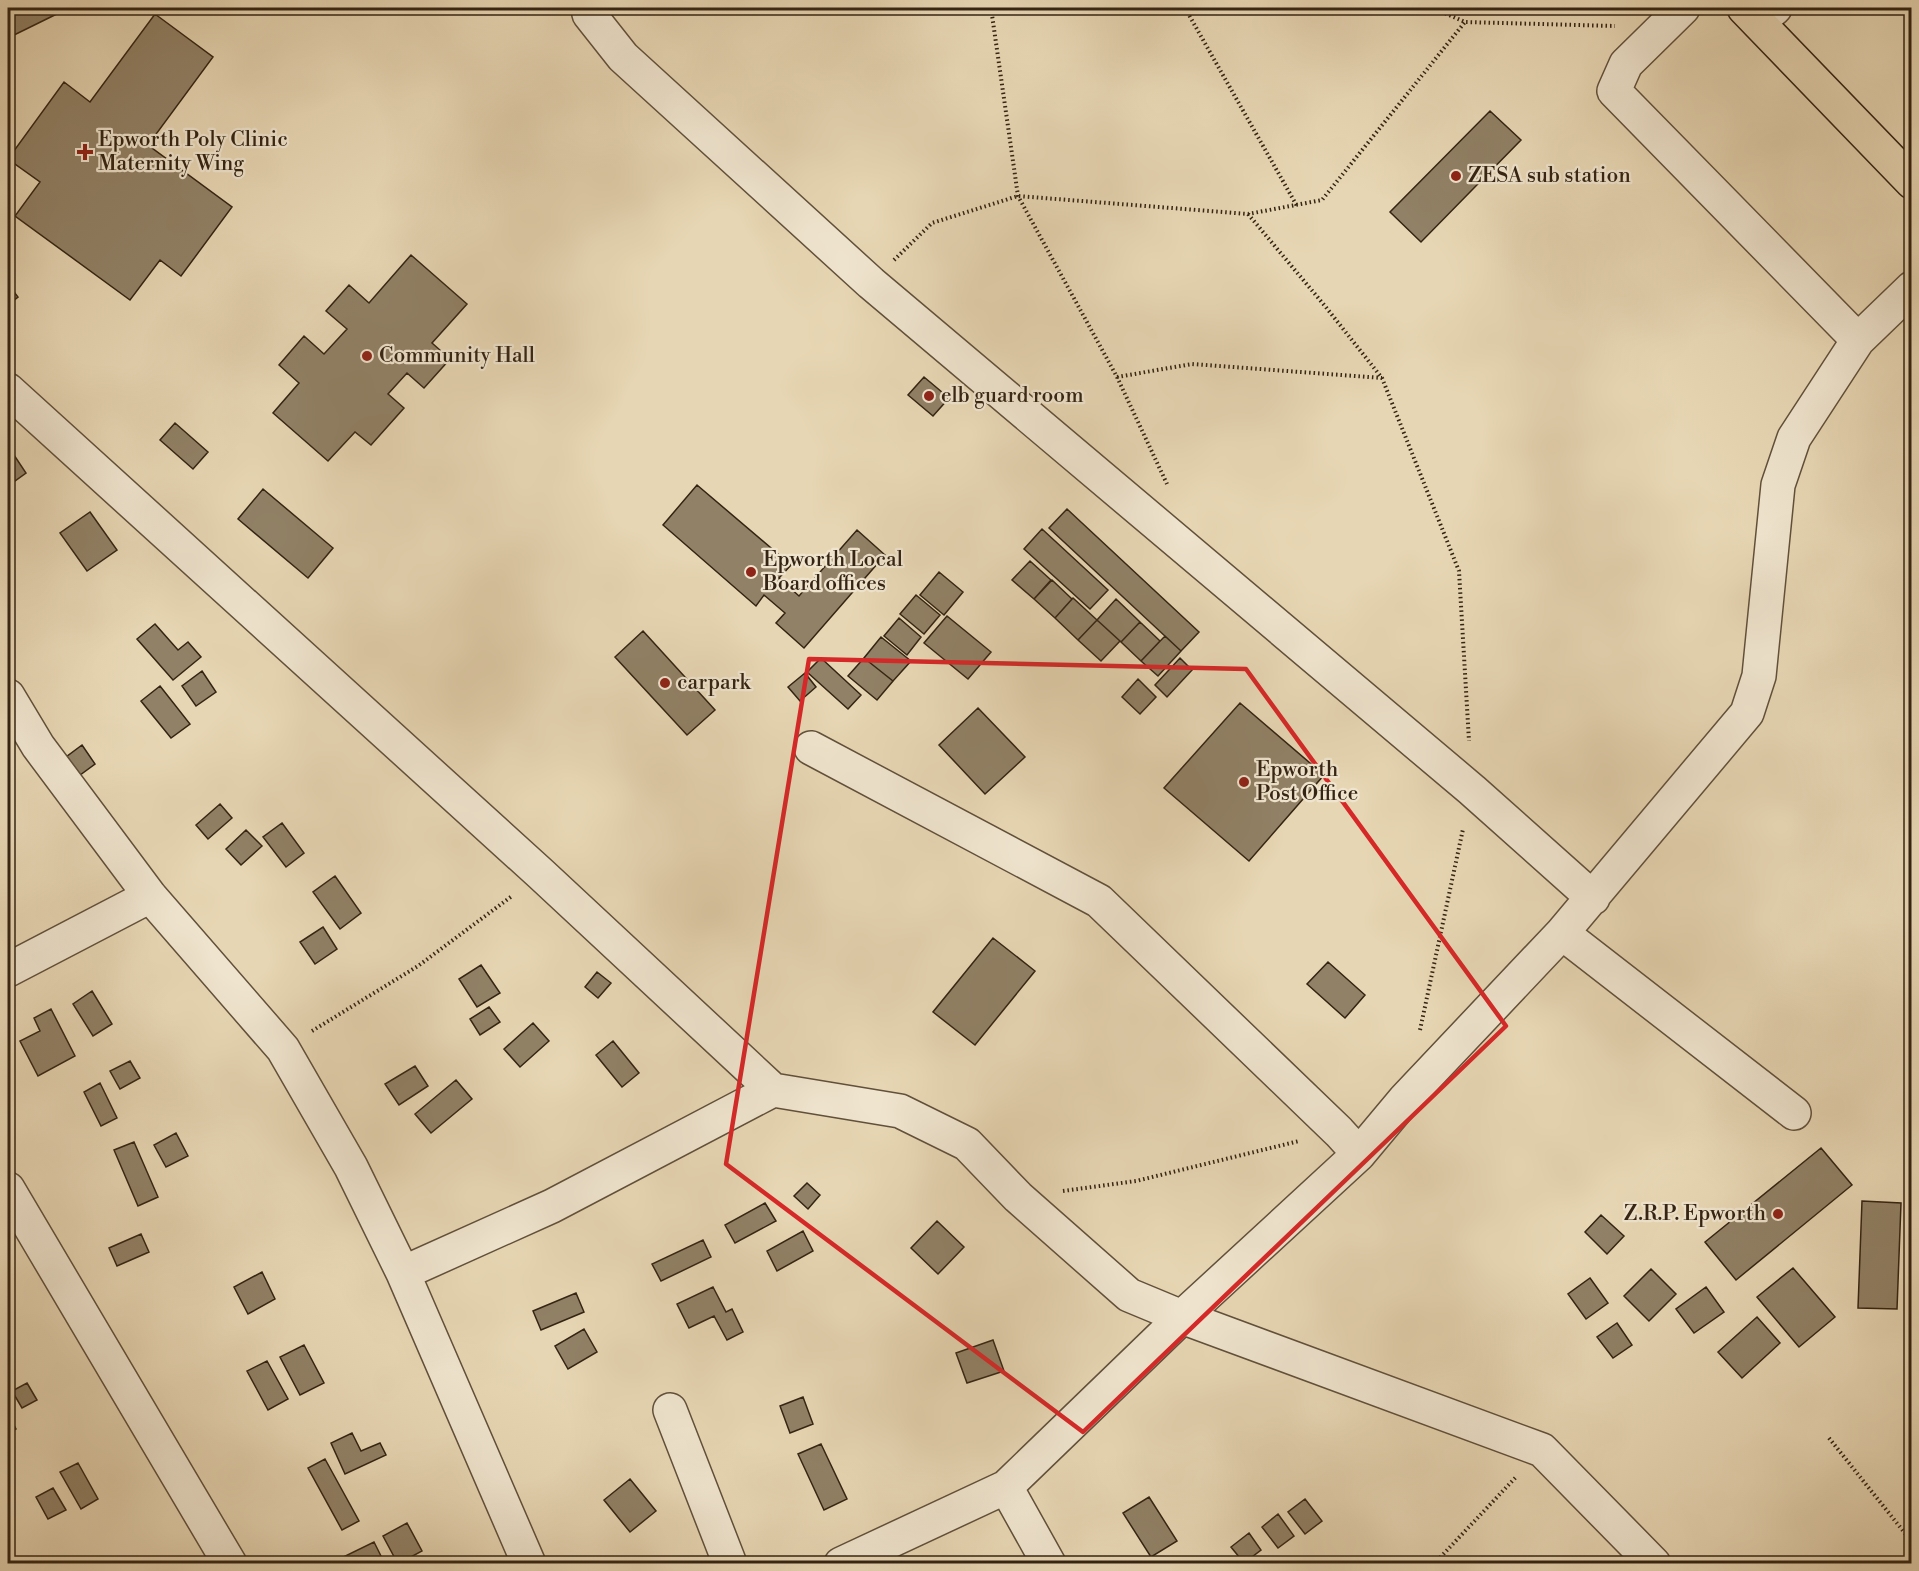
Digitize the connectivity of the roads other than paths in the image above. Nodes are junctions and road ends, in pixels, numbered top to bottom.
1 (588, 8) edge
2 (1759, 12) edge
3 (1672, 18) edge
4 (1911, 182) edge
5 (1911, 288) edge
6 (1858, 340) junction
7 (8, 390) edge
8 (8, 696) edge
9 (811, 748) dead end
10 (150, 896) junction
11 (1593, 898) junction
12 (1562, 933) junction
13 (8, 970) edge
14 (773, 1090) junction
15 (1794, 1113) dead end
16 (1349, 1143) junction
17 (8, 1189) edge
18 (403, 1273) junction
19 (1182, 1317) junction
20 (670, 1410) dead end
21 (1006, 1487) junction
22 (230, 1563) edge
23 (529, 1563) edge
24 (730, 1563) edge
25 (841, 1563) edge
26 (1049, 1563) edge
27 (1654, 1563) edge

1 - 11 street
2 - 4 main road
3 - 6 street
5 - 6 street
6 - 11 street
7 - 14 street
8 - 10 street
9 - 16 street
10 - 13 street
10 - 18 street
11 - 12 street
12 - 15 street
12 - 16 street
14 - 18 street
14 - 19 street
16 - 19 street
17 - 22 street
18 - 23 street
19 - 21 street
19 - 27 street
20 - 24 street
21 - 25 street
21 - 26 street

